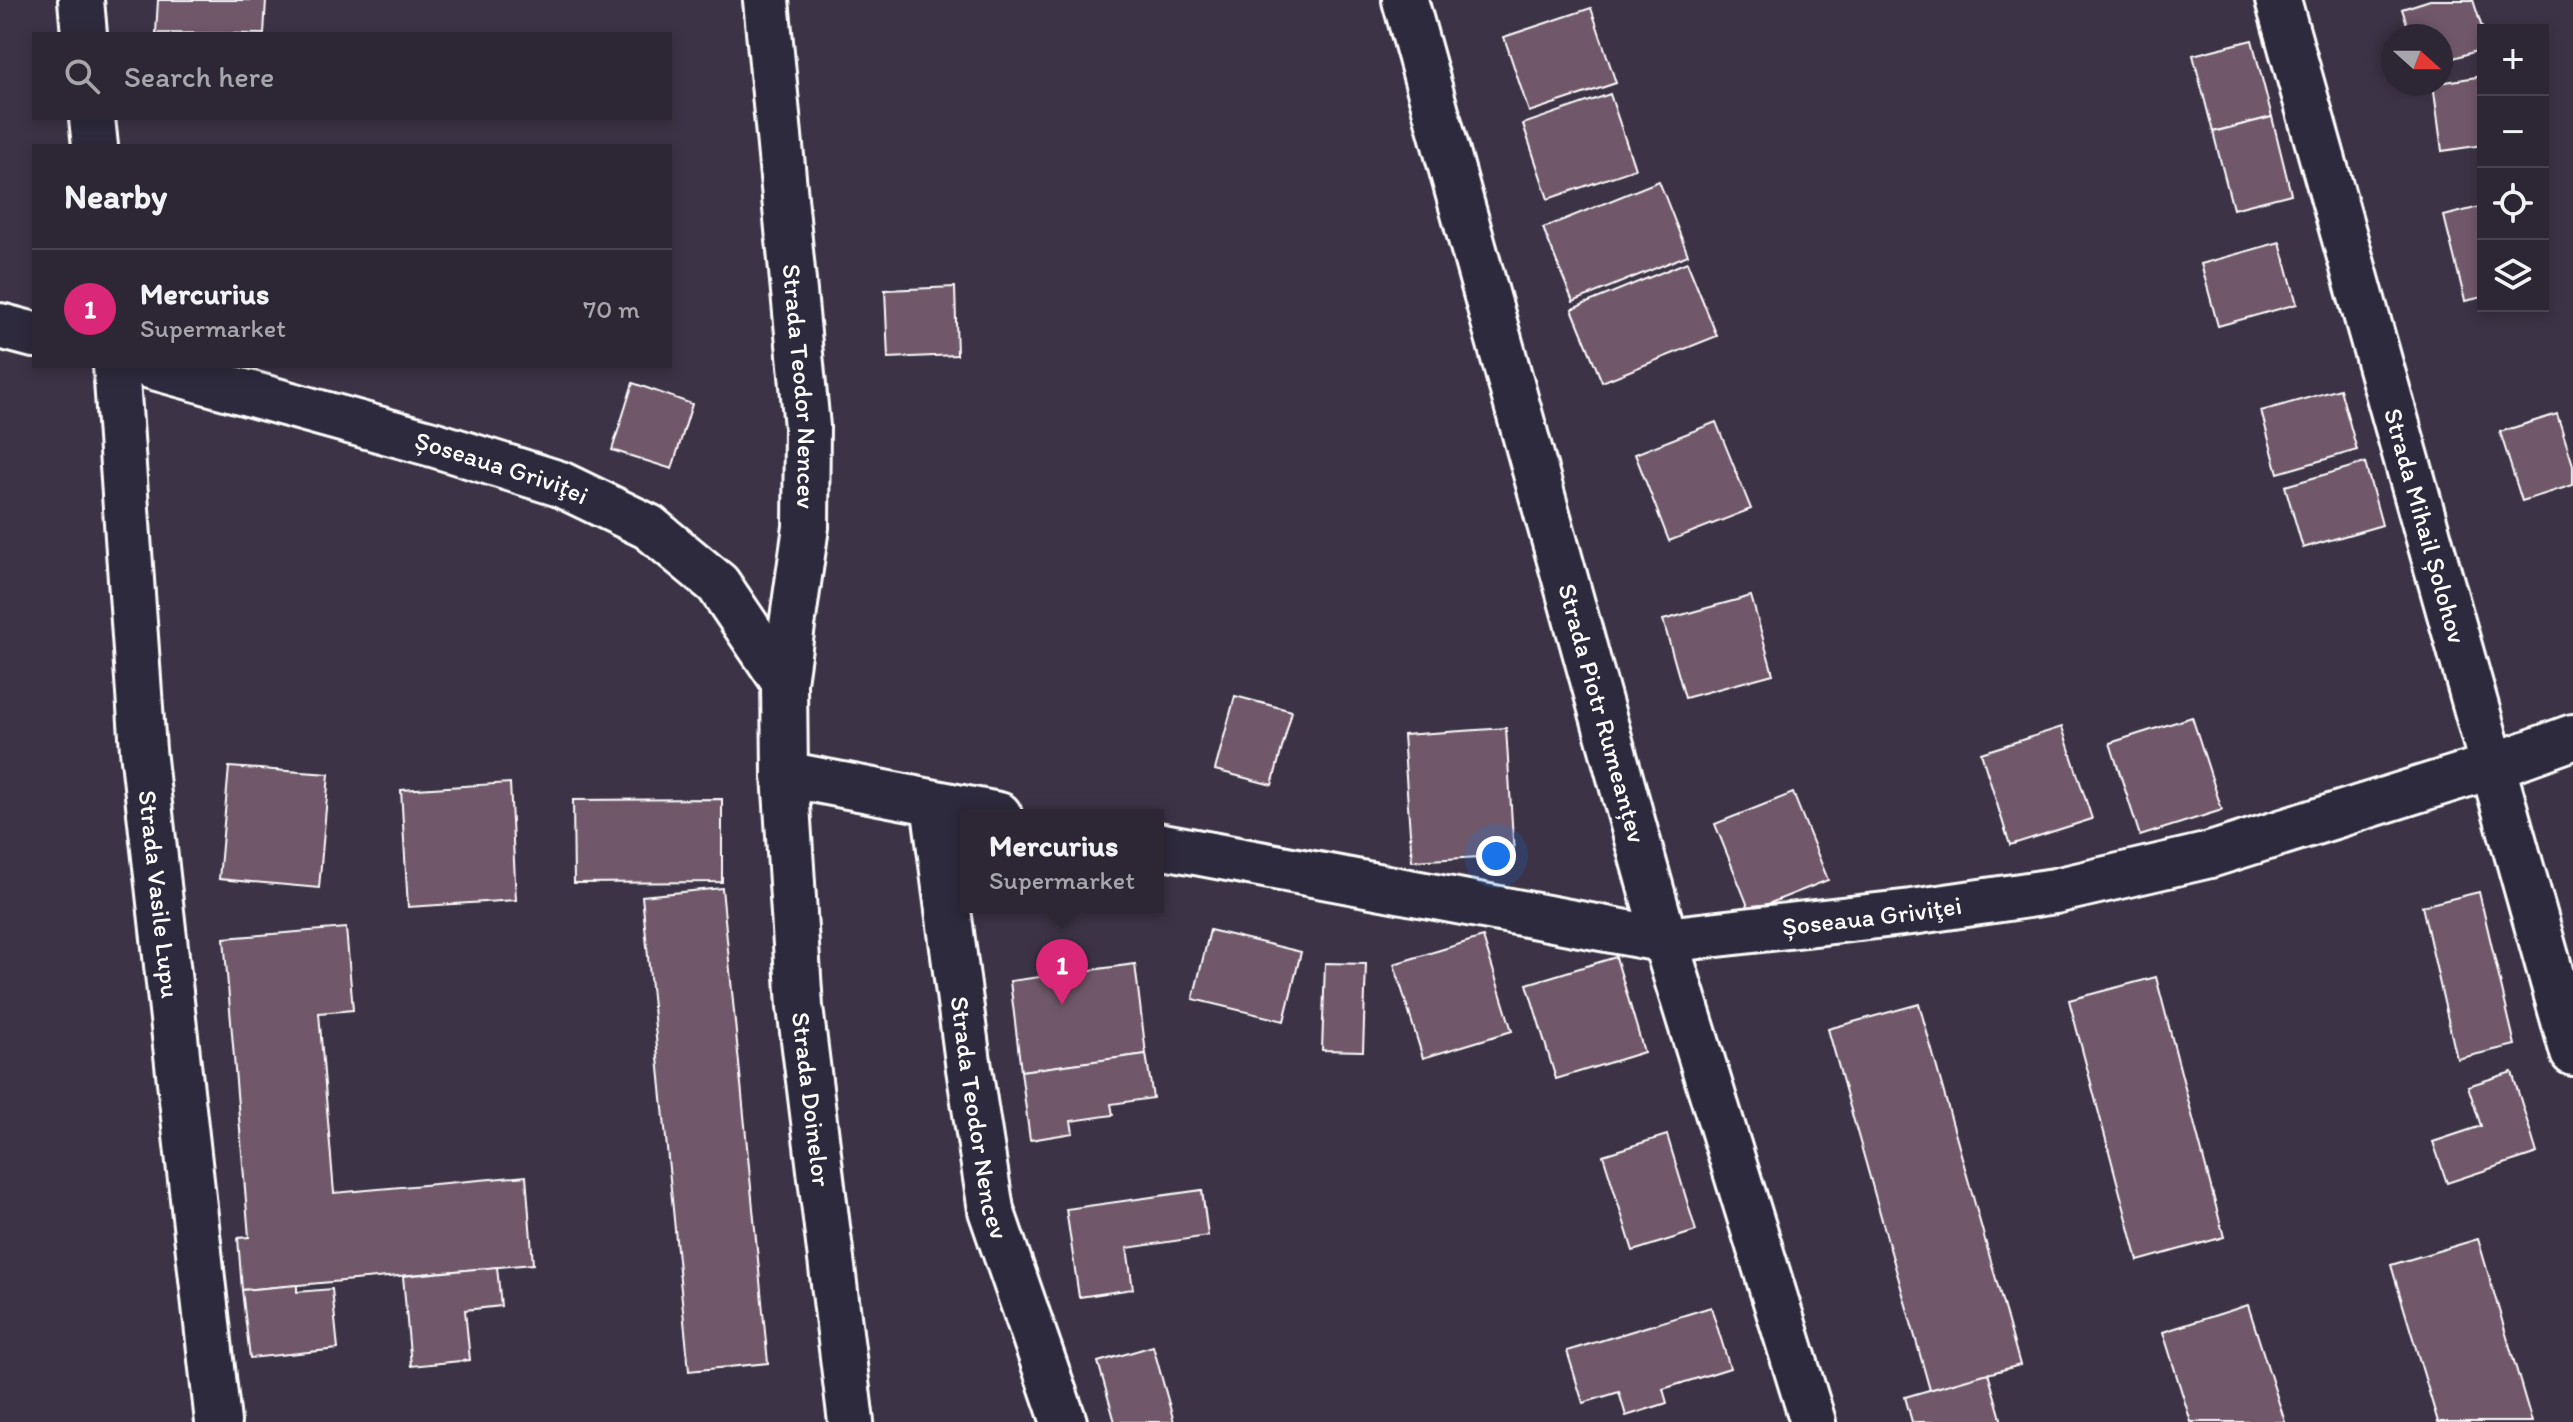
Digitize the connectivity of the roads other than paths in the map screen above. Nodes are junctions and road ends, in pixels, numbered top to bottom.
1 (81, 0) edge
2 (766, 0) edge
3 (1405, 0) edge
4 (2278, 0) edge
5 (84, 32) edge
6 (92, 120) edge
7 (95, 144) edge
8 (0, 326) edge
9 (32, 334) edge
10 (116, 368) edge
11 (157, 368) edge
12 (784, 682) junction
13 (2573, 737) edge
14 (2493, 766) junction
15 (785, 774) junction
16 (934, 803) junction
17 (966, 809) edge
18 (1164, 846) edge
19 (1665, 940) junction
20 (2573, 1053) edge
21 (218, 1422) edge
22 (851, 1422) edge
23 (1064, 1422) edge
24 (1813, 1422) edge

1 - 5 street
2 - 12 street, Strada Teodor Nencev
3 - 19 street, Strada Piotr Rumeanțev
4 - 14 street, Strada Mihail Șolohov
6 - 7 street
8 - 9 street
10 - 21 street, Strada Vasile Lupu
11 - 12 street, Șoseaua Griviţei
12 - 15 street, Strada Teodor Nencev
13 - 14 street, Șoseaua Griviţei
14 - 19 street, Șoseaua Griviţei
14 - 20 street, Strada Mihail Șolohov
15 - 16 street
15 - 22 street, Strada Doinelor
16 - 17 street
16 - 23 street, Strada Teodor Nencev
18 - 19 street, Șoseaua Griviţei
19 - 24 street, Strada Piotr Rumeanțev

